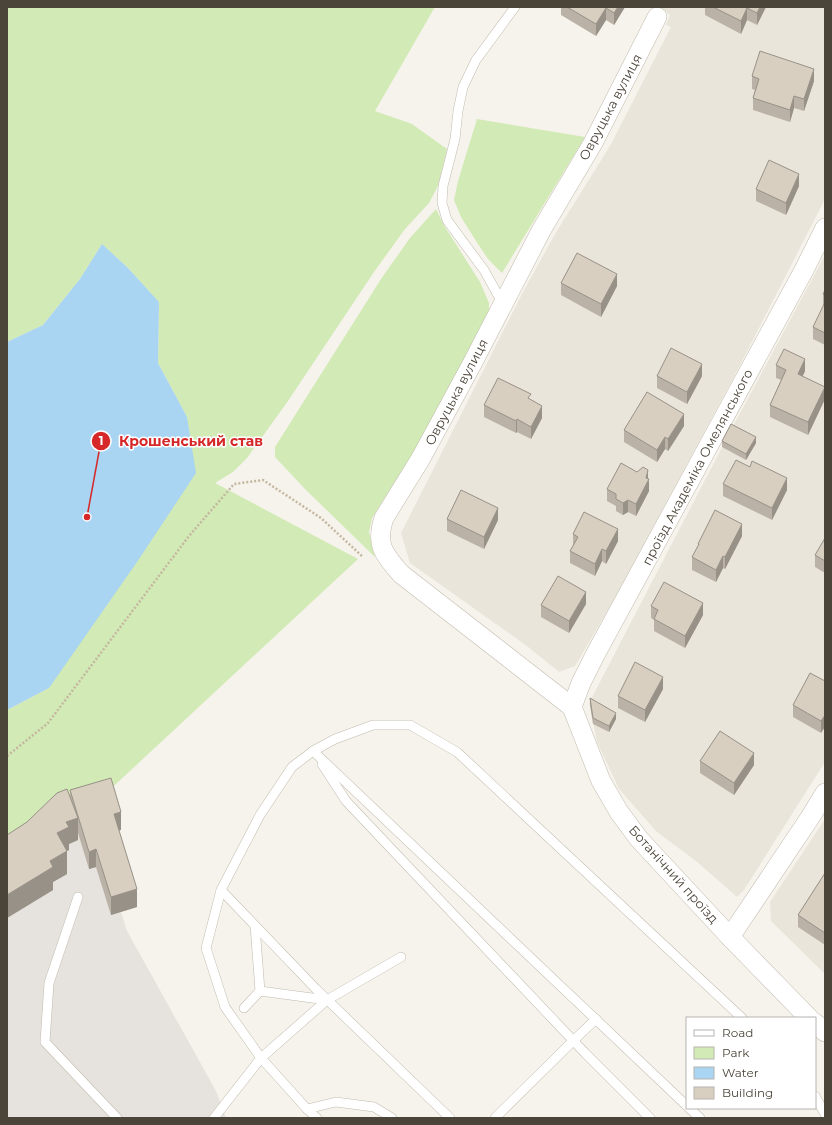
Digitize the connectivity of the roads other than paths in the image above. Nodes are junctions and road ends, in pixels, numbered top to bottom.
1 (515, 7) edge
2 (657, 17) dead end
3 (825, 228) edge
4 (503, 304) junction
5 (572, 707) junction
6 (313, 751) junction
7 (825, 793) edge
8 (221, 890) junction
9 (78, 897) dead end
10 (255, 926) junction
11 (730, 937) junction
12 (402, 957) dead end
13 (260, 991) junction
14 (327, 1000) junction
15 (244, 1008) dead end
16 (741, 1017) edge
17 (808, 1017) edge
18 (596, 1019) junction
19 (816, 1025) edge
20 (825, 1032) edge
21 (573, 1041) junction
22 (261, 1058) junction
23 (816, 1098) edge
24 (686, 1105) edge
25 (307, 1109) junction
26 (691, 1109) edge
27 (825, 1114) edge
28 (117, 1118) edge
29 (214, 1118) edge
30 (317, 1118) edge
31 (392, 1118) edge
32 (450, 1118) edge
33 (496, 1118) edge
34 (650, 1118) edge
35 (700, 1118) edge

1 - 4 lane
2 - 4 street, Овруцька вулиця
3 - 5 street, проїзд Академіка Омелянського
4 - 5 street, Овруцька вулиця
5 - 11 street, Ботанічний проїзд
6 - 8 lane
6 - 16 lane
6 - 18 lane
6 - 21 lane
7 - 11 street
8 - 10 lane
8 - 22 lane
9 - 28 lane
10 - 13 lane
10 - 14 lane
11 - 17 street, Ботанічний проїзд
12 - 14 lane
13 - 14 lane
13 - 15 lane
14 - 22 lane
14 - 32 lane
18 - 21 lane
18 - 24 lane
19 - 20 street
21 - 33 lane
21 - 34 lane
22 - 25 lane
22 - 29 lane
23 - 27 lane
25 - 30 lane
25 - 31 lane
26 - 35 lane

